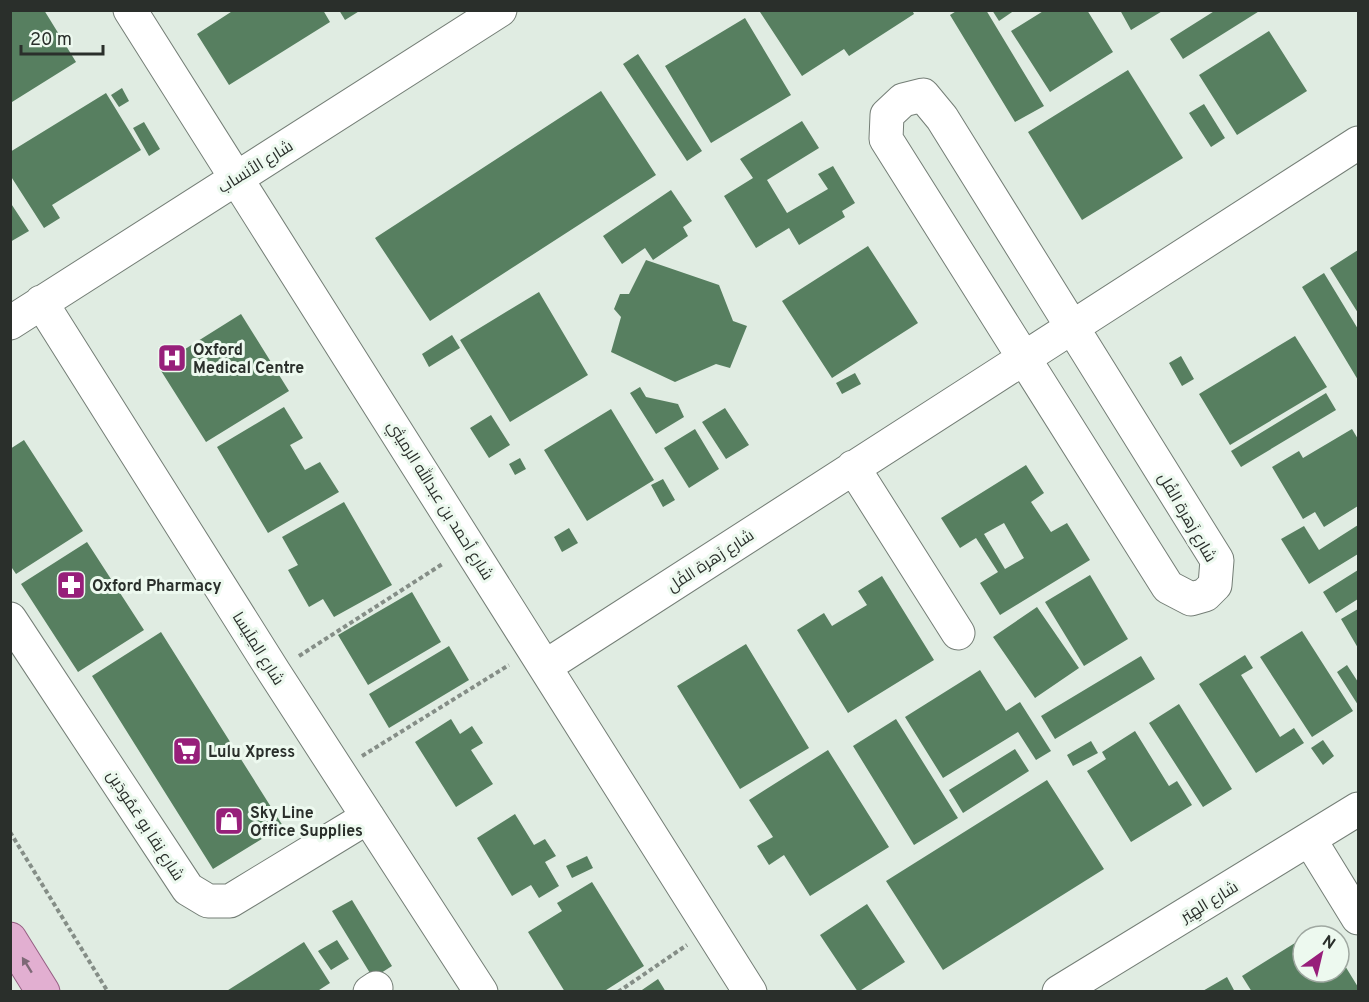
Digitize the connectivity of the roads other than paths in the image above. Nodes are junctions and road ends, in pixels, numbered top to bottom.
1 (130, 10) edge
2 (500, 10) edge
3 (1359, 143) edge
4 (237, 178) junction
5 (41, 302) junction
6 (10, 323) edge
7 (1074, 327) junction
8 (1025, 357) junction
9 (853, 467) junction
10 (10, 619) edge
11 (958, 633) dead end
12 (540, 658) junction
13 (1359, 809) edge
14 (368, 817) junction
15 (1310, 840) junction
16 (1359, 918) edge
17 (10, 939) edge
18 (43, 992) edge
19 (481, 992) edge
20 (750, 992) edge
21 (1059, 992) edge

1 - 4 street, شارع أحمد بن عبدالله الرميثي
2 - 4 street, شارع الأنساب
3 - 7 street, شارع زَهرة الفُل
4 - 5 street, شارع الأنساب
4 - 12 street, شارع أحمد بن عبدالله الرميثي
5 - 6 street, شارع الأنساب
5 - 14 street, شارع المِلَيسا
7 - 8 street, شارع زَهرة الفُل
7 - 8 street, شارع زَهرة الفُل
7 - 8 street, شارع زَهرة الفُل
8 - 9 street, شارع زَهرة الفُل
9 - 11 street
9 - 12 street, شارع زَهرة الفُل
10 - 14 street, شارع نِقا بو عَمُودَين
12 - 20 street, شارع أحمد بن عبدالله الرميثي
13 - 15 street, شارع الهِيَر
14 - 19 street, شارع المِلَيسا
15 - 16 street
15 - 21 street, شارع الهِيَر
18 -> 17 main road

